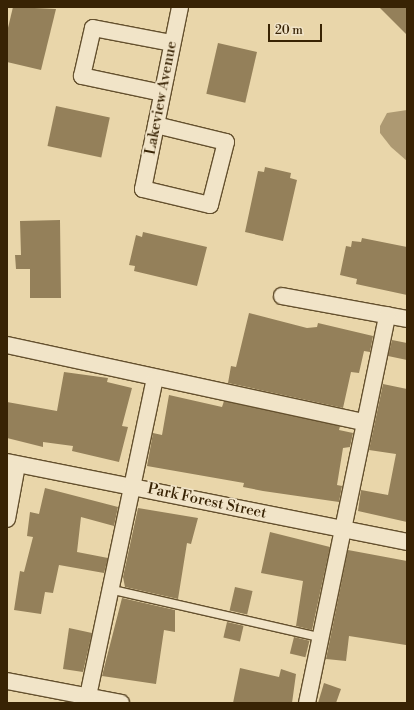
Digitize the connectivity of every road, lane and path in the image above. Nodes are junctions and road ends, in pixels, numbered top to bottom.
1 (180, 7) edge
2 (172, 43) junction
3 (162, 93) junction
4 (156, 126) junction
5 (282, 296) dead end
6 (387, 315) junction
7 (407, 319) edge
8 (7, 345) edge
9 (155, 379) junction
10 (364, 422) junction
11 (12, 464) edge
12 (131, 485) junction
13 (7, 519) edge
14 (341, 529) junction
15 (407, 542) edge
16 (110, 589) junction
17 (319, 636) junction
18 (7, 681) edge
19 (88, 696) junction
20 (121, 703) edge
21 (307, 703) edge

1 - 2 street, Lakeview Avenue
2 - 3 street, Lakeview Avenue
2 - 3 street
3 - 4 street, Lakeview Avenue
4 - 4 street, Lakeview Avenue
5 - 6 street
6 - 7 street
6 - 10 street
8 - 9 street
9 - 10 street
9 - 12 street
10 - 14 street
11 - 12 street, Park Forest Street
11 - 13 street
12 - 14 street, Park Forest Street
12 - 16 street
14 - 15 street, Park Forest Street
14 - 17 street
16 - 17 lane
16 - 19 street
17 - 21 street
18 - 19 street
19 - 20 street

